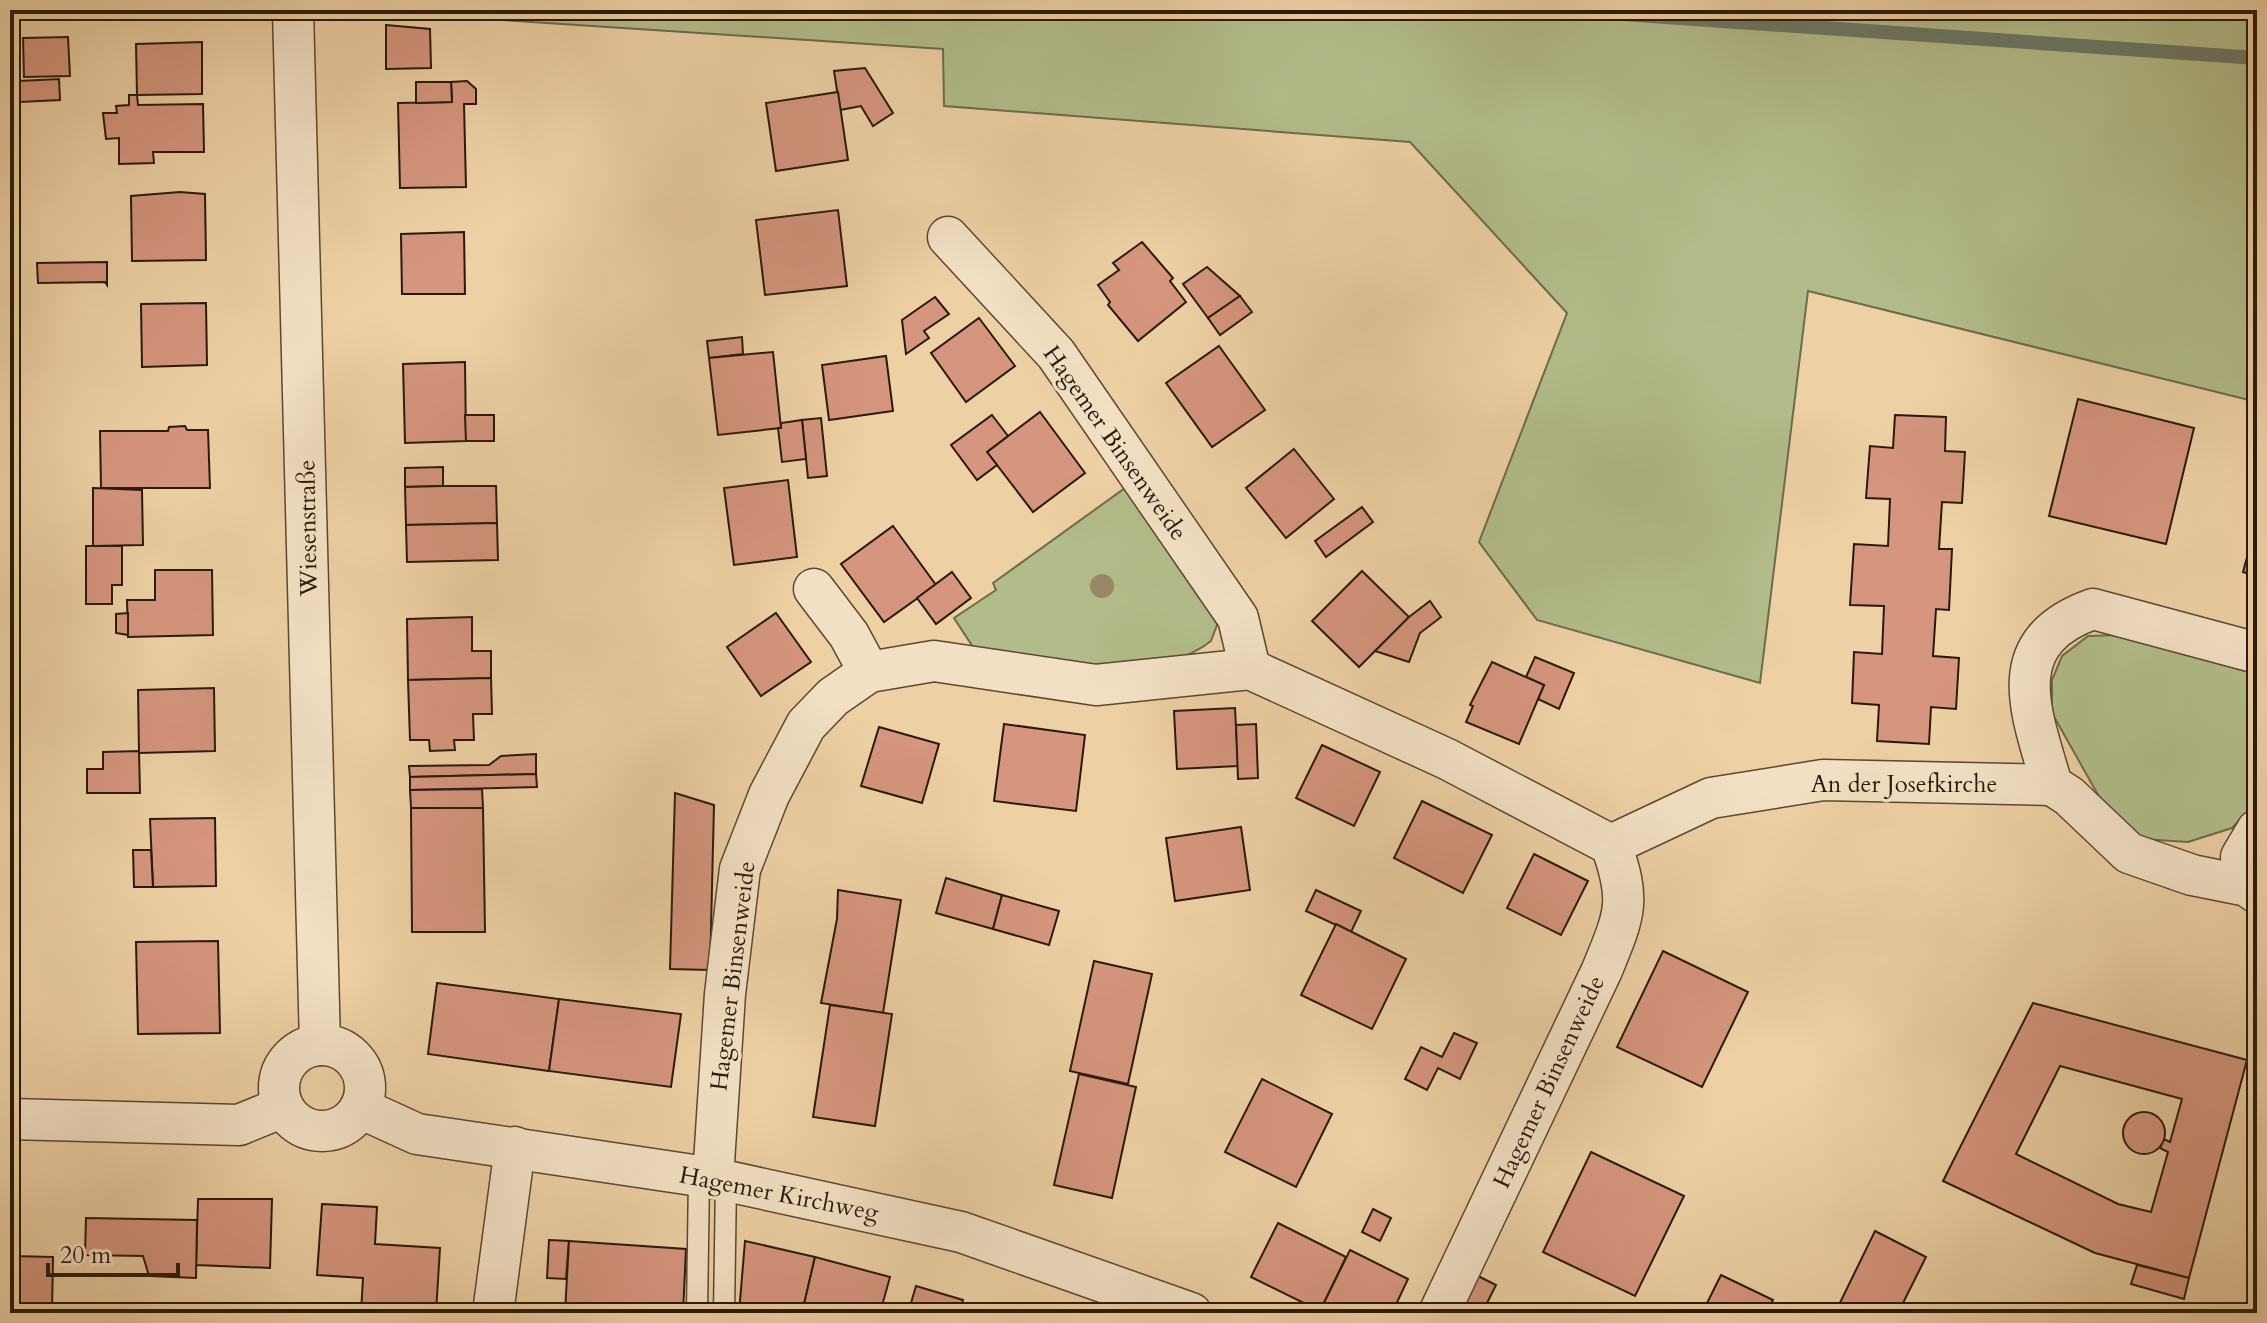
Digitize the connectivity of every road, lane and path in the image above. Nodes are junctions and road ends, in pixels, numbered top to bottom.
1 (293, 17) edge
2 (948, 237) dead end
3 (814, 589) dead end
4 (2257, 653) edge
5 (1250, 669) junction
6 (869, 672) junction
7 (2052, 785) junction
8 (2257, 830) edge
9 (1611, 845) junction
10 (2252, 890) edge
11 (320, 1045) junction
12 (283, 1107) junction
13 (360, 1108) junction
14 (10, 1119) edge
15 (515, 1147) junction
16 (713, 1179) junction
17 (493, 1313) edge
18 (697, 1313) edge
19 (724, 1313) edge
20 (1191, 1313) edge
21 (1439, 1313) edge

1 - 11 street, Wiesenstraße
2 - 5 street, Hagemer Binsenweide
3 - 6 street
4 - 7 street
5 - 6 street, Hagemer Binsenweide
5 - 9 street
6 - 16 street, Hagemer Binsenweide
7 - 9 street, An der Josefkirche
7 - 10 street
8 - 10 street
9 - 21 street, Hagemer Binsenweide
11 - 12 street
11 - 13 street
12 - 13 street
12 - 14 street
13 - 15 street, Hagemer Kirchweg
15 - 16 street, Hagemer Kirchweg
15 - 17 street
16 - 18 lane
16 - 19 lane
16 - 20 street, Hagemer Kirchweg

